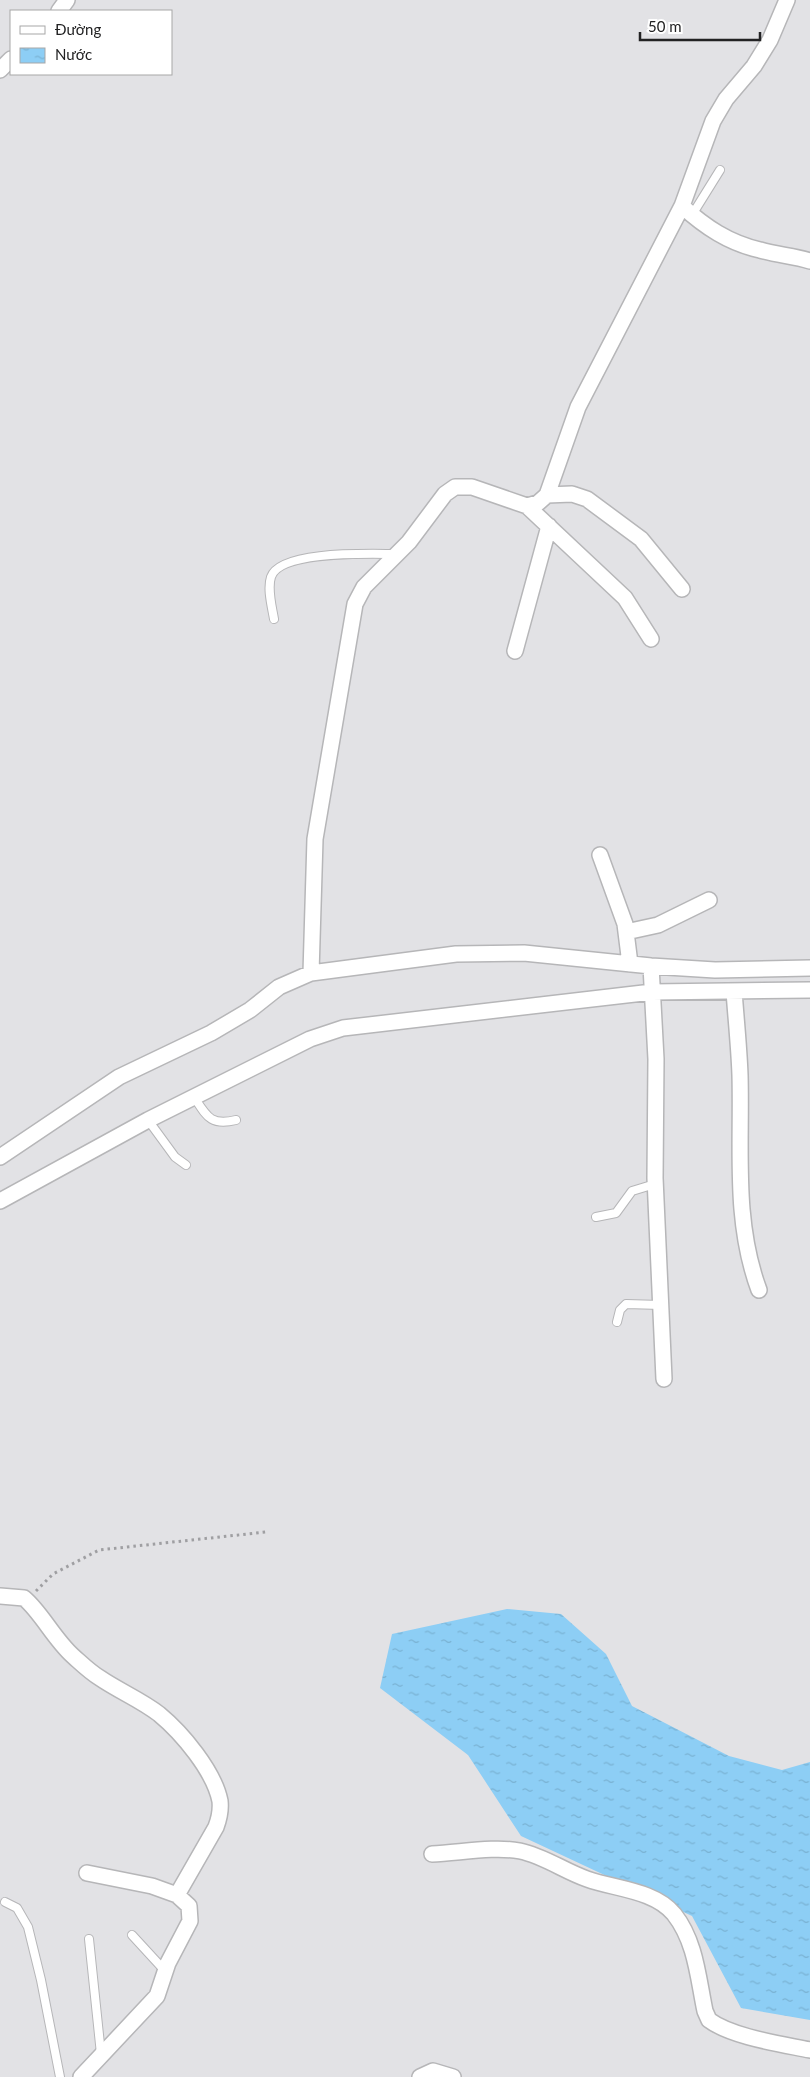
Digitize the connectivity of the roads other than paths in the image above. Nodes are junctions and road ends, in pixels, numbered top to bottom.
1 (787, 0) edge
2 (10, 60) edge
3 (0, 70) edge
4 (720, 170) dead end
5 (687, 211) junction
6 (810, 261) edge
7 (547, 495) junction
8 (528, 506) junction
9 (549, 526) junction
10 (397, 554) junction
11 (682, 589) dead end
12 (274, 619) dead end
13 (651, 639) dead end
14 (515, 651) dead end
15 (600, 855) dead end
16 (709, 900) dead end
17 (626, 932) junction
18 (630, 964) junction
19 (810, 968) edge
20 (311, 973) junction
21 (651, 980) junction
22 (810, 990) edge
23 (734, 991) junction
24 (194, 1097) junction
25 (148, 1120) junction
26 (236, 1120) dead end
27 (0, 1157) edge
28 (186, 1165) dead end
29 (655, 1184) junction
30 (0, 1201) edge
31 (596, 1217) dead end
32 (759, 1290) dead end
33 (661, 1305) junction
34 (618, 1322) dead end
35 (664, 1379) dead end
36 (0, 1596) edge
37 (432, 1854) dead end
38 (87, 1873) dead end
39 (178, 1895) junction
40 (5, 1902) dead end
41 (132, 1935) dead end
42 (89, 1940) dead end
43 (166, 1972) junction
44 (810, 2050) edge
45 (101, 2057) junction
46 (60, 2077) edge
47 (81, 2077) edge
48 (420, 2077) edge
49 (453, 2077) edge

1 - 5 street
2 - 3 street
4 - 5 lane
5 - 6 street
5 - 7 street
7 - 8 street
7 - 11 street
8 - 9 street
8 - 10 street
9 - 13 street
9 - 14 street
10 - 12 lane
10 - 20 street
15 - 17 street
16 - 17 street
17 - 18 street
18 - 20 street
18 - 21 street
19 - 21 street
20 - 27 street
21 - 23 street
21 - 24 street
21 - 29 street
22 - 23 street
23 - 32 street
24 - 25 street
24 - 26 lane
25 - 28 lane
25 - 30 street
29 - 31 lane
29 - 33 street
33 - 34 lane
33 - 35 street
36 - 39 street
37 - 44 street
38 - 39 street
39 - 43 street
40 - 46 lane
41 - 43 lane
42 - 45 lane
43 - 45 street
45 - 47 street
48 - 49 street

